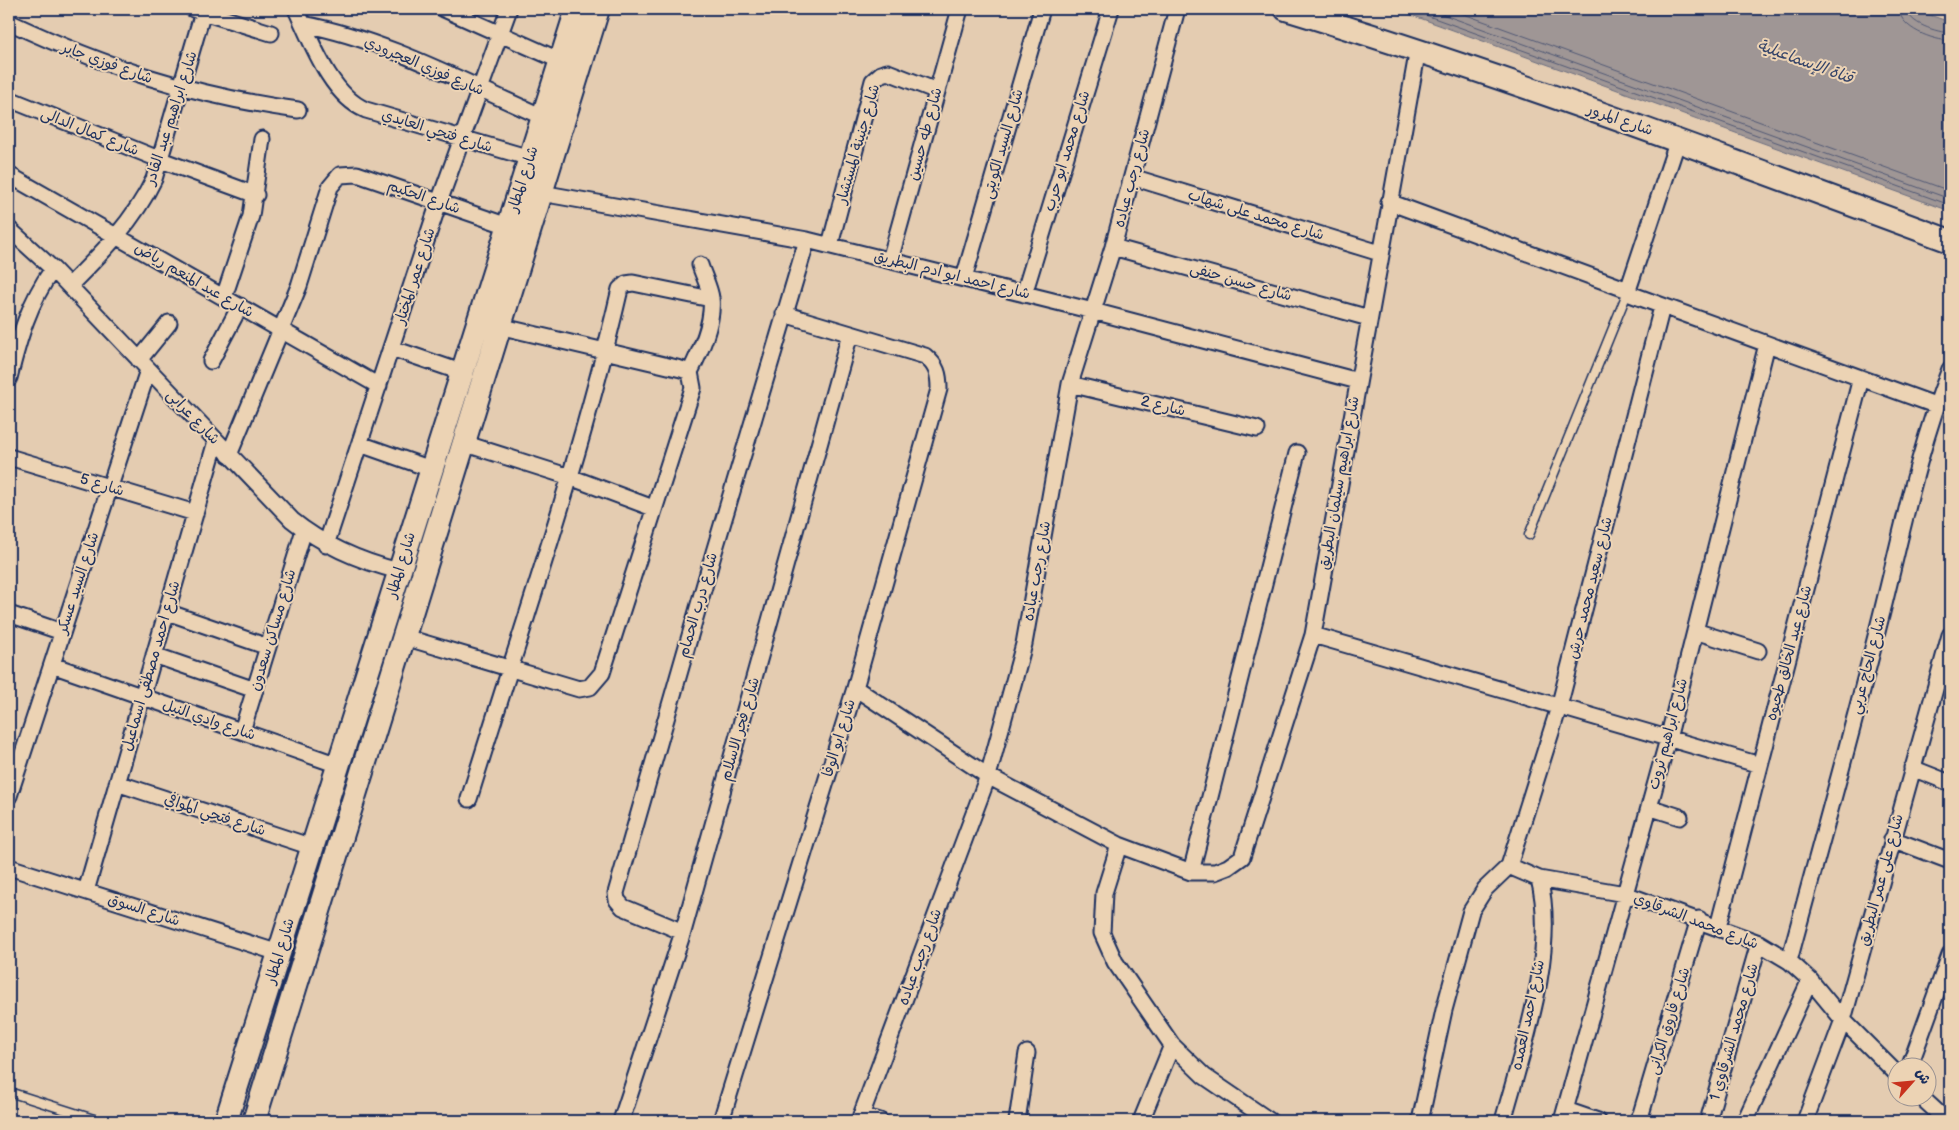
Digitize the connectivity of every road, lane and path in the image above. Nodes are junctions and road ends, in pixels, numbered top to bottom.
1 (296, 9) edge
2 (444, 9) edge
3 (509, 9) edge
4 (577, 9) edge
5 (598, 9) edge
6 (960, 9) edge
7 (1042, 9) edge
8 (1111, 9) edge
9 (1177, 9) edge
10 (1286, 9) edge
11 (198, 10) edge
12 (9, 22) edge
13 (303, 24) junction
14 (271, 33) dead end
15 (500, 34) junction
16 (1418, 48) junction
17 (561, 61) junction
18 (183, 89) junction
19 (480, 90) junction
20 (937, 91) junction
21 (9, 99) edge
22 (298, 110) dead end
23 (543, 118) junction
24 (462, 138) junction
25 (262, 139) dead end
26 (1678, 140) junction
27 (530, 158) junction
28 (161, 160) junction
29 (9, 175) edge
30 (1132, 177) junction
31 (541, 192) junction
32 (256, 195) junction
33 (439, 202) junction
34 (1389, 202) junction
35 (508, 226) junction
36 (116, 236) junction
37 (11, 237) edge
38 (807, 240) junction
39 (1950, 241) edge
40 (830, 245) junction
41 (1113, 247) junction
42 (1380, 253) junction
43 (890, 260) junction
44 (700, 265) dead end
45 (53, 269) junction
46 (964, 278) junction
47 (69, 286) junction
48 (1628, 290) junction
49 (1024, 294) junction
50 (224, 297) junction
51 (711, 298) junction
52 (240, 306) junction
53 (1662, 307) junction
54 (1093, 311) junction
55 (784, 314) junction
56 (1368, 318) junction
57 (168, 323) dead end
58 (500, 326) junction
59 (281, 330) junction
60 (850, 334) junction
61 (1767, 344) junction
62 (391, 348) junction
63 (606, 353) junction
64 (211, 361) dead end
65 (144, 365) junction
66 (1950, 369) edge
67 (462, 372) junction
68 (690, 372) junction
69 (9, 378) edge
70 (1861, 378) junction
71 (1358, 381) junction
72 (1070, 384) junction
73 (379, 386) junction
74 (1935, 405) junction
75 (1257, 429) dead end
76 (216, 441) junction
77 (463, 442) junction
78 (360, 444) junction
79 (1297, 453) dead end
80 (229, 455) junction
81 (9, 457) edge
82 (431, 469) junction
83 (570, 477) junction
84 (110, 487) junction
85 (653, 508) junction
86 (195, 513) junction
87 (412, 529) junction
88 (304, 530) junction
89 (1529, 534) dead end
90 (435, 535) junction
91 (326, 545) junction
92 (399, 571) junction
93 (166, 612) junction
94 (9, 614) edge
95 (1695, 631) junction
96 (62, 632) junction
97 (1313, 635) junction
98 (1950, 635) edge
99 (404, 637) junction
100 (268, 648) junction
101 (1758, 651) dead end
102 (154, 655) junction
103 (52, 666) junction
104 (510, 668) junction
105 (855, 688) junction
106 (255, 690) junction
107 (142, 697) junction
108 (1559, 707) junction
109 (242, 731) junction
110 (1668, 739) junction
111 (338, 764) junction
112 (1760, 766) junction
113 (1912, 768) junction
114 (988, 776) junction
115 (117, 783) junction
116 (1950, 783) edge
117 (9, 796) edge
118 (469, 799) dead end
119 (1649, 807) junction
120 (1680, 817) dead end
121 (1892, 839) junction
122 (1119, 845) junction
123 (312, 847) junction
124 (1950, 861) edge
125 (1509, 866) junction
126 (9, 867) edge
127 (1191, 872) junction
128 (1539, 879) junction
129 (86, 891) junction
130 (1625, 894) junction
131 (1699, 920) junction
132 (1718, 927) junction
133 (684, 932) junction
134 (1760, 943) junction
135 (279, 953) junction
136 (1950, 955) edge
137 (1789, 961) junction
138 (1810, 980) junction
139 (1843, 1020) junction
140 (1172, 1046) junction
141 (1027, 1053) dead end
142 (1913, 1058) edge
143 (1886, 1063) edge
144 (9, 1092) edge
145 (1933, 1108) edge
146 (1564, 1116) edge
147 (860, 1118) edge
148 (100, 1121) edge
149 (229, 1121) edge
150 (254, 1121) edge
151 (621, 1121) edge
152 (721, 1121) edge
153 (880, 1121) edge
154 (1017, 1121) edge
155 (1141, 1121) edge
156 (1267, 1121) edge
157 (1420, 1121) edge
158 (1503, 1121) edge
159 (1598, 1121) edge
160 (1637, 1121) edge
161 (1708, 1121) edge
162 (1744, 1121) edge
163 (1805, 1121) edge
164 (1947, 1121) edge

1 - 13 street
2 - 15 street
3 - 15 street, شارع عمر المختار
4 - 17 street, شارع المطار
5 - 31 street, شارع المطار
6 - 20 street, شارع طه حسين
7 - 46 street, شارع السيد الكويتى
8 - 49 street, شارع محمد ابو حرب
9 - 30 street, شارع رجب عباده
10 - 16 street, شارع المرور
11 - 14 street
11 - 18 street, شارع ابراهيم عبد القادر
12 - 18 street, شارع فوزي جابر
13 - 19 street, شارع فوزي العجرودي
13 - 24 street, شارع فتحي العايدي
15 - 17 street
15 - 19 street, شارع عمر المختار
16 - 26 street, شارع المرور
16 - 34 street, شارع ابراهيم سيلمان البطريق
17 - 23 street, شارع المطار
18 - 22 street, شارع فوزي جابر
18 - 28 street, شارع ابراهيم عبد القادر
19 - 23 street, شارع فوزي العجرودي
19 - 24 street, شارع عمر المختار
20 - 40 street, شارع جنينة المستشار
20 - 43 street, شارع طه حسين
21 - 28 street, شارع كمال الدالى
23 - 27 street, شارع المطار
24 - 27 street, شارع فتحي العايدي
24 - 33 street, شارع عمر المختار
25 - 32 street
26 - 39 street, شارع المرور
26 - 48 street
27 - 35 street, شارع المطار
28 - 32 street, شارع كمال الدالى
28 - 36 street, شارع ابراهيم عبد القادر
29 - 36 street, شارع عبد المنعم رياض
30 - 41 street, شارع رجب عباده
30 - 42 street, شارع محمد على شهاب
31 - 38 street, شارع احمد ابو ادم البطريق
31 - 58 street, شارع المطار
32 - 50 street
33 - 35 street, شارع الحكيم
33 - 59 street, شارع الحكيم
33 - 62 street, شارع عمر المختار
34 - 42 street, شارع ابراهيم سيلمان البطريق
34 - 48 street
35 - 67 street, شارع المطار
36 - 47 street, شارع ابراهيم عبد القادر
36 - 50 street, شارع عبد المنعم رياض
37 - 45 street, شارع عرابى
38 - 40 street, شارع احمد ابو ادم البطريق
38 - 55 street, شارع درب الحمام
40 - 43 street, شارع احمد ابو ادم البطريق
41 - 54 street, شارع رجب عباده
41 - 56 street, شارع حسن حنفى
42 - 56 street, شارع ابراهيم سيلمان البطريق
43 - 46 street, شارع احمد ابو ادم البطريق
44 - 51 street
45 - 47 street, شارع عرابى
45 - 69 street
46 - 49 street, شارع احمد ابو ادم البطريق
47 - 65 street, شارع عرابى
48 - 53 street
48 - 89 lane
49 - 54 street, شارع احمد ابو ادم البطريق
50 - 52 street, شارع عبد المنعم رياض
51 - 63 street
51 - 68 street
52 - 59 street, شارع عبد المنعم رياض
52 - 64 street
53 - 61 street
53 - 108 street, شارع سعيد محمد حرش
54 - 71 street, شارع احمد ابو ادم البطريق
54 - 72 street, شارع رجب عباده
55 - 60 street
55 - 133 street, شارع درب الحمام
56 - 71 street, شارع ابراهيم سيلمان البطريق
57 - 65 street
58 - 63 street
58 - 77 street, شارع المطار
59 - 73 street, شارع عبد المنعم رياض
59 - 80 street
60 - 105 street, شارع ابو الوفا
60 - 133 street, شارع فجر الاسلام
61 - 70 street
61 - 95 street, شارع ابراهيم ثروت
62 - 67 street
62 - 73 street, شارع عمر المختار
63 - 68 street
63 - 83 street
65 - 76 street, شارع عرابى
65 - 84 street, شارع السيد عسكر
66 - 74 street, شارع الحاج عربي
67 - 82 street, شارع المطار
68 - 85 street
70 - 74 street
70 - 112 street, شارع عبد الخالق طحيوه
71 - 97 street, شارع ابراهيم سيلمان البطريق
72 - 75 street, شارع 2
72 - 114 street, شارع رجب عباده
73 - 78 street, شارع عمر المختار
74 - 137 street, شارع الحاج عربي
76 - 80 street, شارع عرابى
76 - 86 street, شارع احمد مصطفى اسماعيل
77 - 83 street
77 - 90 street, شارع المطار
78 - 82 street
78 - 91 street, شارع عمر المختار
79 - 127 street
80 - 88 street, شارع عرابى
81 - 84 street, شارع 5
82 - 87 street, شارع المطار
83 - 85 street
83 - 104 street
84 - 86 street, شارع 5
84 - 96 street, شارع السيد عسكر
85 - 104 street
86 - 93 street, شارع احمد مصطفى اسماعيل
87 - 90 street
87 - 92 street, شارع المطار
88 - 91 street, شارع عرابى
88 - 100 street, شارع مساكن سعدون
90 - 99 street, شارع المطار
91 - 92 street, شارع عرابى
92 - 111 street, شارع المطار
93 - 100 street
93 - 102 street, شارع احمد مصطفى اسماعيل
94 - 96 street
95 - 101 street
95 - 110 street, شارع ابراهيم ثروت
96 - 103 street, شارع السيد عسكر
97 - 108 street
97 - 127 street, شارع ابراهيم سيلمان البطريق
98 - 113 street, شارع على عمر البطريق
99 - 104 street
99 - 150 street, شارع المطار
100 - 106 street, شارع مساكن سعدون
102 - 106 street
102 - 107 street, شارع احمد مصطفى اسماعيل
103 - 107 street, شارع وادي النيل
103 - 117 street, شارع السيد عسكر
104 - 118 street
105 - 114 street
105 - 152 street, شارع ابو الوفا
106 - 109 street, شارع مساكن سعدون
107 - 109 street, شارع وادي النيل
107 - 115 street, شارع احمد مصطفى اسماعيل
108 - 110 street
108 - 125 street, شارع سعيد محمد حرش
109 - 111 street, شارع وادي النيل
110 - 112 street
110 - 119 street, شارع ابراهيم ثروت
111 - 123 street, شارع المطار
112 - 132 street, شارع عبد الخالق طحيوه
113 - 116 street
113 - 121 street, شارع على عمر البطريق
114 - 122 street
114 - 147 street, شارع رجب عباده
115 - 123 street, شارع فتحي الموافي
115 - 129 street, شارع احمد مصطفى اسماعيل
119 - 120 street
119 - 130 street, شارع ابراهيم ثروت
121 - 124 street
121 - 139 street, شارع على عمر البطريق
122 - 127 street
122 - 140 street
123 - 135 street, شارع المطار
125 - 128 street, شارع محمد الشرقاوي
125 - 157 street
126 - 129 street, شارع السوق
128 - 130 street, شارع محمد الشرقاوي
128 - 158 street, شارع احمد العمده
129 - 135 street, شارع السوق
130 - 131 street, شارع محمد الشرقاوي
130 - 146 street, شارع ابراهيم ثروت
131 - 132 street, شارع محمد الشرقاوي
131 - 160 street, شارع فاروق الكرانى
132 - 134 street, شارع محمد الشرقاوي
133 - 151 street, شارع فجر الاسلام
134 - 137 street, شارع محمد الشرقاوي
134 - 161 street, شارع محمد الشرقاوي 1
135 - 149 street, شارع المطار
136 - 142 street
137 - 138 street, شارع محمد الشرقاوي
138 - 139 street, شارع محمد الشرقاوي
138 - 162 street
139 - 143 street, شارع محمد الشرقاوي
139 - 163 street, شارع على عمر البطريق
140 - 155 street
140 - 156 street
141 - 154 street
144 - 148 lane
145 - 164 street
146 - 159 street
147 - 153 street

